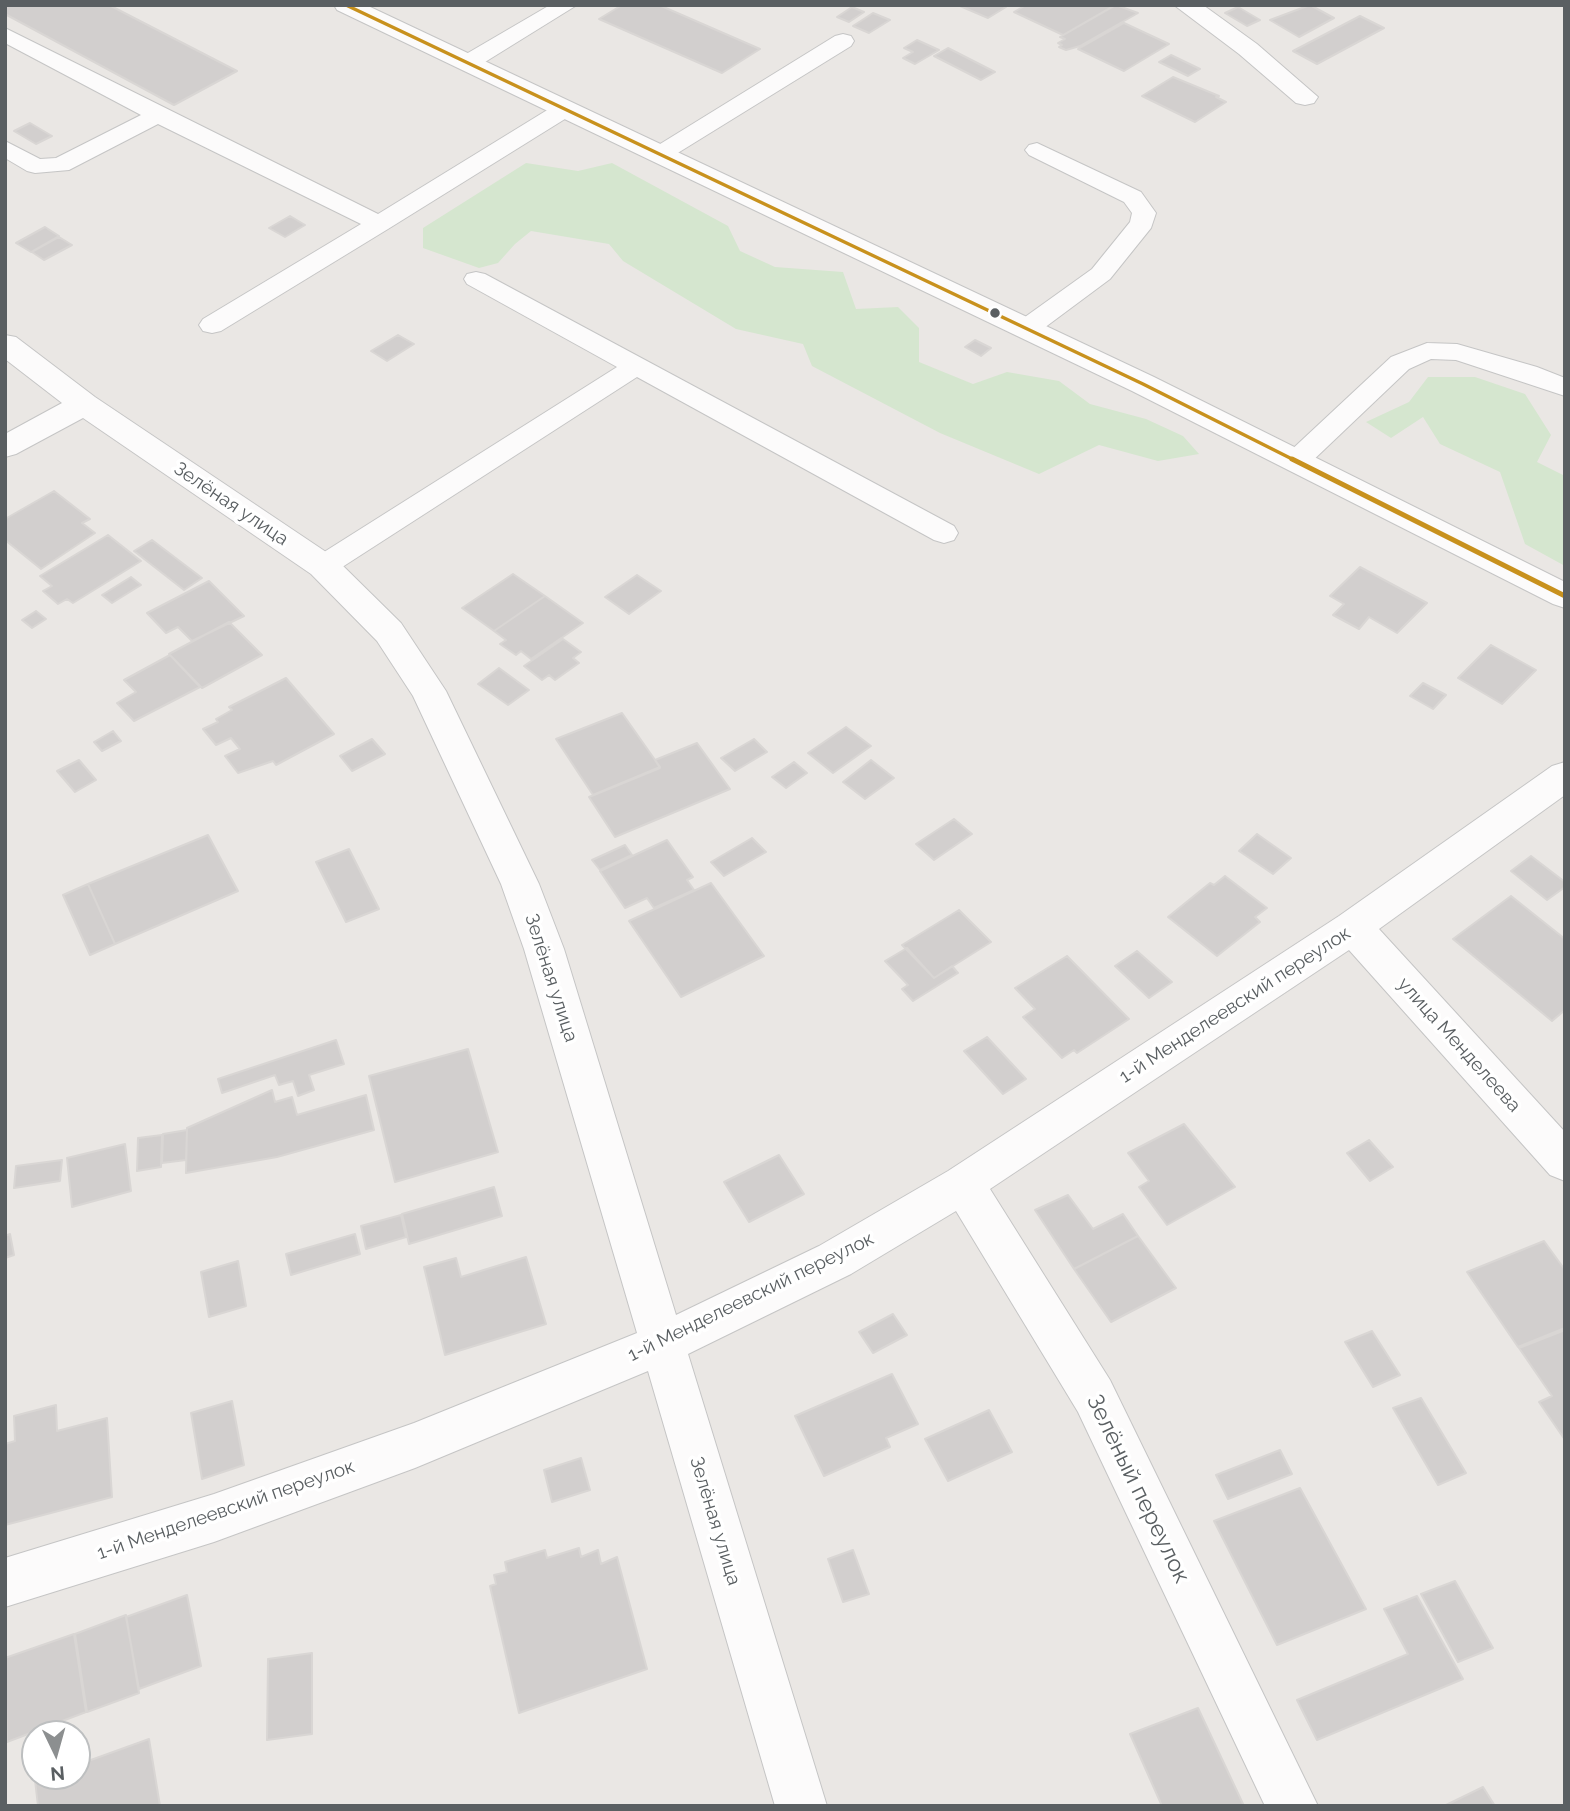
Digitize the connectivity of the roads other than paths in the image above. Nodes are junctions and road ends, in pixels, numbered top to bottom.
1 (346, 5) edge
2 (566, 5) edge
3 (1186, 5) edge
4 (5, 34) edge
5 (843, 41) dead end
6 (470, 62) junction
7 (1305, 97) dead end
8 (565, 108) junction
9 (158, 115) junction
10 (5, 148) edge
11 (1037, 150) dead end
12 (660, 154) junction
13 (379, 224) junction
14 (475, 279) dead end
15 (212, 326) dead end
16 (1027, 328) junction
17 (5, 344) edge
18 (635, 367) junction
19 (1565, 388) edge
20 (84, 404) junction
21 (5, 447) edge
22 (1297, 460) junction
23 (944, 533) dead end
24 (323, 566) junction
25 (1565, 596) edge
26 (1565, 776) edge
27 (1353, 927) junction
28 (1565, 1162) edge
29 (963, 1184) junction
30 (662, 1344) junction
31 (5, 1583) edge
32 (801, 1806) edge
33 (1292, 1806) edge

1 - 6 street
2 - 6 lane
3 - 7 street
4 - 9 lane
5 - 12 lane
6 - 8 street
8 - 12 street
8 - 13 lane
9 - 10 lane
9 - 13 lane
11 - 16 lane
12 - 16 street
13 - 15 lane
14 - 18 lane
16 - 22 street
17 - 20 street, Зелёная улица
18 - 23 lane
18 - 24 lane
19 - 22 lane
20 - 21 street
20 - 24 street, Зелёная улица
22 - 25 street
24 - 30 street, Зелёная улица
26 - 27 street, 1-й Менделеевский переулок
27 - 28 street, улица Менделеева
27 - 29 street, 1-й Менделеевский переулок
29 - 30 street, 1-й Менделеевский переулок
29 - 33 street, Зелёный переулок
30 - 31 street, 1-й Менделеевский переулок
30 - 32 street, Зелёная улица

